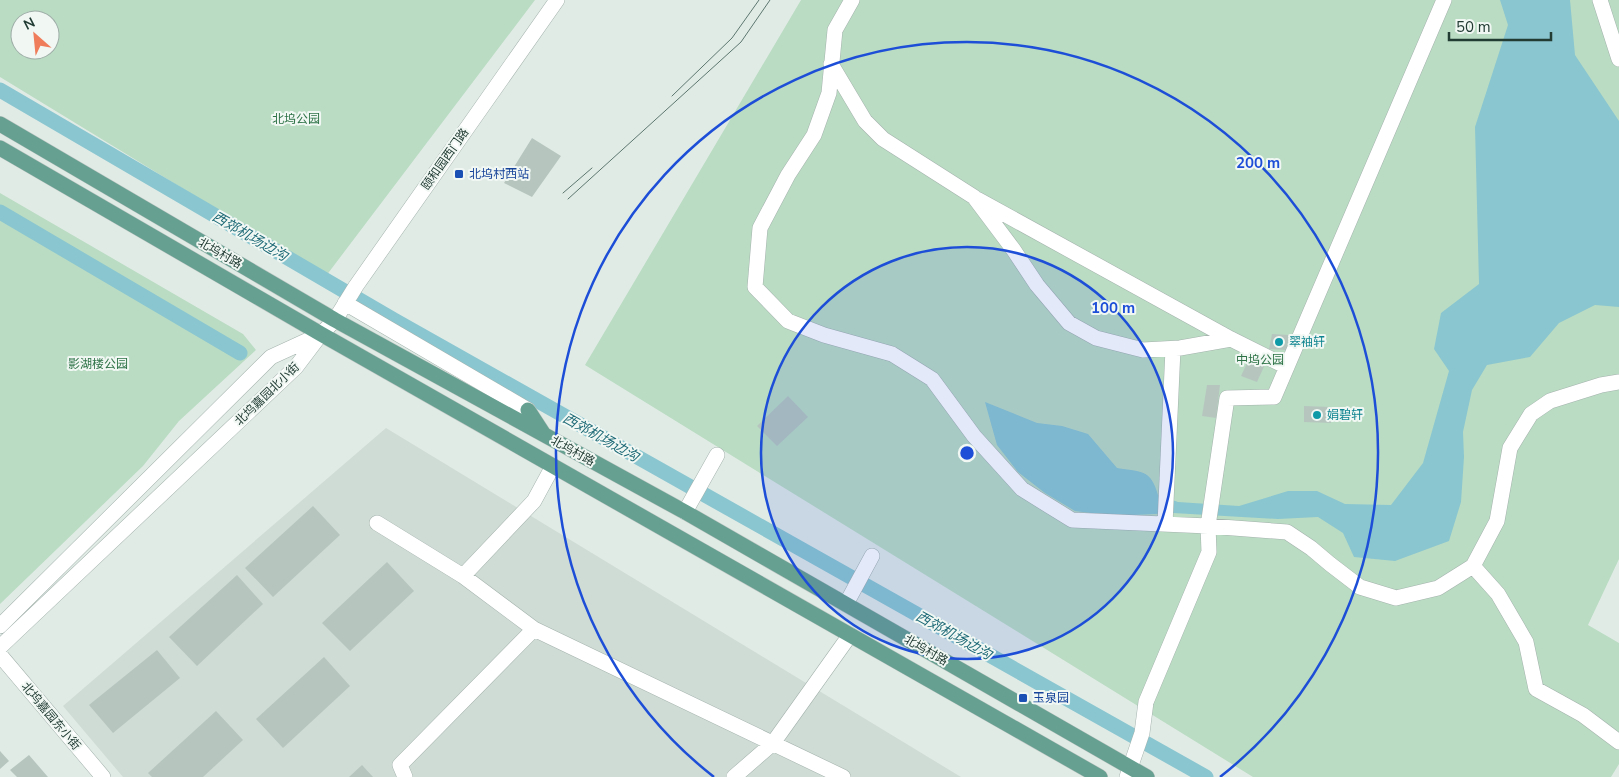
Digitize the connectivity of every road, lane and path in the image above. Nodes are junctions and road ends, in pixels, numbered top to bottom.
1 (557, 0) edge
2 (852, 0) edge
3 (1444, 0) edge
4 (1600, 0) edge
5 (1619, 59) edge
6 (831, 64) junction
7 (0, 124) edge
8 (0, 148) edge
9 (974, 197) junction
10 (345, 303) junction
11 (334, 320) junction
12 (321, 334) junction
13 (1231, 339) junction
14 (1173, 349) junction
15 (1287, 367) junction
16 (1619, 382) edge
17 (528, 410) joint
18 (544, 435) junction
19 (717, 455) dead end
20 (553, 466) junction
21 (689, 505) junction
22 (377, 522) dead end
23 (1165, 524) junction
24 (1208, 526) junction
25 (869, 562) dead end
26 (1474, 566) junction
27 (464, 576) junction
28 (846, 604) junction
29 (0, 626) edge
30 (534, 629) junction
31 (850, 635) junction
32 (0, 647) edge
33 (0, 655) edge
34 (1619, 742) edge
35 (773, 743) junction
36 (1129, 772) edge
37 (102, 777) edge
38 (405, 777) edge
39 (734, 777) edge
40 (842, 777) edge
41 (1100, 777) edge
42 (1147, 777) edge

1 - 10 street, 颐和园西门路
2 - 6 street
3 - 15 street
4 - 5 street
6 - 9 street
6 - 23 street
7 - 11 main road, 北坞村路
8 - 12 main road, 北坞村路
9 - 13 street
9 - 14 street
10 - 11 street, 颐和园西门路
10 - 17 street
11 - 12 street, 颐和园西门路
11 - 18 main road, 北坞村路
12 - 20 main road, 北坞村路
12 - 29 street, 北坞嘉园北小街
12 - 32 street, 北坞嘉园北小街
13 - 14 street
13 - 15 street
14 - 23 street
15 - 24 street
16 - 26 street
17 - 18 main road
18 - 21 main road, 北坞村路
19 - 21 street
20 - 27 street
20 - 31 main road, 北坞村路
21 - 28 main road, 北坞村路
22 - 27 street
23 - 24 street
24 - 26 street
24 - 36 street
25 - 28 street
26 - 34 street
27 - 30 street
28 - 36 main road, 北坞村路
30 - 35 street
30 - 38 street
31 - 35 street
31 - 41 main road, 北坞村路
33 - 37 street, 北坞嘉园东小街
35 - 39 street
35 - 40 street
36 - 42 main road, 北坞村路

